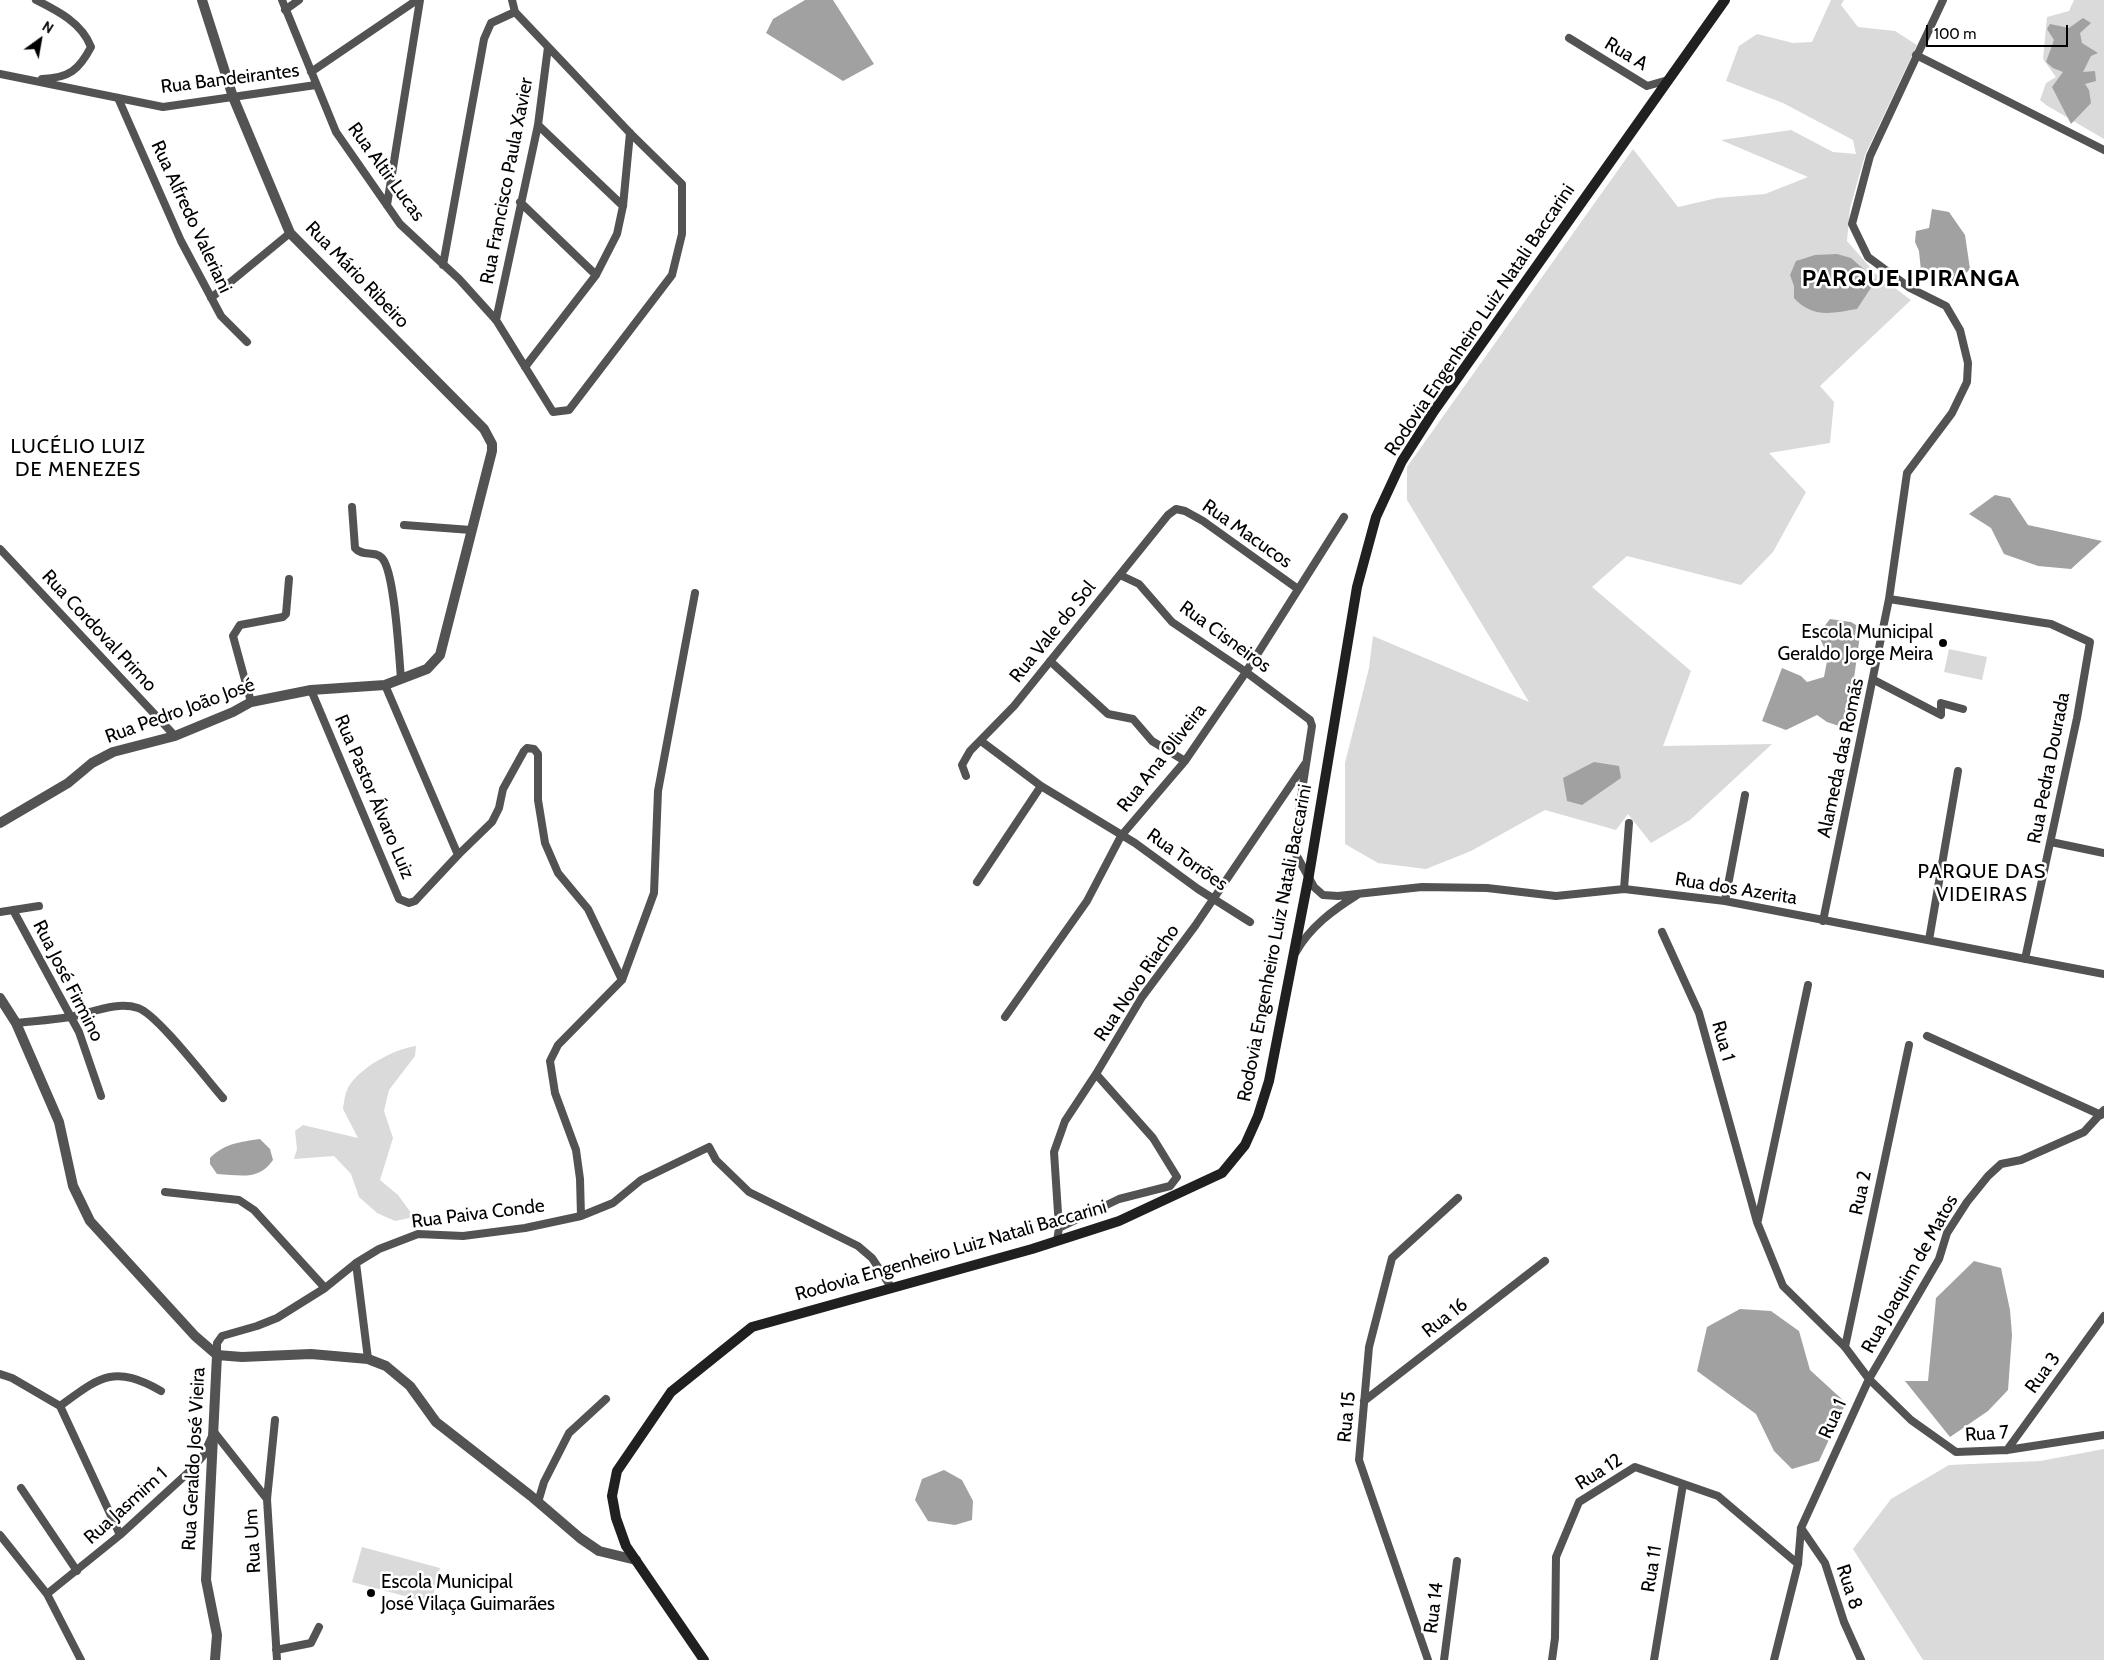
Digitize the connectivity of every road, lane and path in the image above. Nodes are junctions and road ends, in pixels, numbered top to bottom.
1 (36, 0) edge
2 (202, 0) edge
3 (282, 0) edge
4 (299, 0) edge
5 (419, 0) edge
6 (512, 0) edge
7 (1725, 0) edge
8 (1943, 0) edge
9 (285, 10) junction
10 (515, 12) junction
11 (1569, 38) dead end
12 (548, 47) junction
13 (1916, 56) junction
14 (311, 72) junction
15 (0, 74) edge
16 (31, 79) junction
17 (1668, 80) junction
18 (316, 85) junction
19 (233, 97) junction
20 (118, 98) junction
21 (538, 125) junction
22 (630, 133) junction
23 (2104, 150) edge
24 (520, 202) junction
25 (387, 205) junction
26 (623, 206) junction
27 (290, 233) junction
28 (443, 265) junction
29 (596, 275) junction
30 (211, 298) junction
31 (496, 320) junction
32 (247, 342) dead end
33 (525, 367) junction
34 (492, 452) joint
35 (352, 507) dead end
36 (1176, 509) joint
37 (1344, 518) dead end
38 (404, 524) dead end
39 (471, 530) junction
40 (0, 549) edge
41 (1120, 575) junction
42 (290, 579) dead end
43 (1298, 589) junction
44 (695, 593) dead end
45 (1889, 599) junction
46 (1050, 661) junction
47 (1246, 672) junction
48 (401, 679) junction
49 (1874, 680) junction
50 (385, 685) junction
51 (311, 690) junction
52 (251, 702) junction
53 (1964, 709) dead end
54 (175, 736) junction
55 (981, 741) junction
56 (1185, 762) junction
57 (1306, 762) junction
58 (1958, 771) dead end
59 (966, 776) dead end
60 (1041, 786) junction
61 (1745, 795) dead end
62 (0, 822) edge
63 (1629, 823) dead end
64 (1122, 836) junction
65 (2051, 842) junction
66 (2104, 853) edge
67 (458, 855) junction
68 (1309, 875) junction
69 (977, 882) dead end
70 (1624, 889) junction
71 (1359, 894) junction
72 (1214, 899) junction
73 (1725, 901) junction
74 (39, 906) dead end
75 (13, 910) junction
76 (0, 912) edge
77 (1823, 921) junction
78 (1250, 922) dead end
79 (1662, 932) dead end
80 (1930, 940) junction
81 (1293, 957) junction
82 (2025, 959) junction
83 (2104, 974) edge
84 (622, 980) junction
85 (1808, 985) dead end
86 (0, 998) edge
87 (72, 1017) junction
88 (1005, 1018) dead end
89 (16, 1023) junction
90 (1927, 1036) dead end
91 (1909, 1045) dead end
92 (1096, 1074) junction
93 (101, 1096) dead end
94 (223, 1098) dead end
95 (2103, 1112) edge
96 (165, 1192) dead end
97 (1458, 1198) dead end
98 (582, 1216) junction
99 (1757, 1222) junction
100 (1059, 1228) junction
101 (1057, 1241) junction
102 (1545, 1261) dead end
103 (356, 1263) junction
104 (891, 1287) junction
105 (325, 1288) junction
106 (2104, 1316) edge
107 (1844, 1347) junction
108 (217, 1355) junction
109 (368, 1359) junction
110 (0, 1374) edge
111 (1869, 1379) junction
112 (161, 1391) dead end
113 (606, 1399) dead end
114 (1364, 1401) junction
115 (60, 1406) junction
116 (275, 1420) dead end
117 (214, 1432) junction
118 (2104, 1435) edge
119 (2007, 1450) junction
120 (1682, 1484) junction
121 (21, 1488) dead end
122 (267, 1499) junction
123 (538, 1502) junction
124 (1801, 1528) junction
125 (0, 1535) edge
126 (120, 1535) junction
127 (636, 1560) junction
128 (1457, 1561) dead end
129 (1798, 1564) junction
130 (77, 1571) junction
131 (47, 1594) junction
132 (319, 1627) dead end
133 (276, 1650) junction
134 (82, 1660) edge
135 (214, 1660) edge
136 (277, 1660) edge
137 (704, 1660) edge
138 (1428, 1660) edge
139 (1444, 1660) edge
140 (1552, 1660) edge
141 (1654, 1660) edge
142 (1774, 1660) edge
143 (1861, 1660) edge

1 - 16 street
2 - 19 street, Rua Mário Ribeiro
3 - 9 street, Rua Altir Lucas
4 - 9 street
5 - 14 street
5 - 25 street
6 - 10 street
7 - 17 main road, Rodovia Engenheiro Luiz Natali Baccarini
8 - 13 street, Alameda das Romãs
9 - 14 street, Rua Altir Lucas
10 - 12 street
10 - 28 street
11 - 17 street, Rua A
12 - 21 street, Rua Francisco Paula Xavier
12 - 22 street
13 - 23 street
13 - 45 street, Alameda das Romãs
14 - 18 street, Rua Altir Lucas
15 - 16 street, Rua Bandeirantes
16 - 20 street, Rua Bandeirantes
17 - 68 main road, Rodovia Engenheiro Luiz Natali Baccarini
18 - 19 street, Rua Bandeirantes
18 - 25 street, Rua Altir Lucas
19 - 20 street, Rua Bandeirantes
19 - 27 street, Rua Mário Ribeiro
20 - 30 street, Rua Alfredo Valeriani
21 - 24 street, Rua Francisco Paula Xavier
21 - 26 street
22 - 26 street
22 - 33 street, Rua Altir Lucas
24 - 29 street
24 - 31 street, Rua Francisco Paula Xavier
25 - 28 street, Rua Altir Lucas
26 - 29 street
27 - 30 street
27 - 34 street, Rua Mário Ribeiro
28 - 31 street, Rua Altir Lucas
29 - 33 street
30 - 32 street, Rua Alfredo Valeriani
31 - 33 street, Rua Altir Lucas
34 - 39 street, Rua Pedro João José
35 - 48 street
36 - 41 street, Rua Vale do Sol
36 - 43 street, Rua Macucos
37 - 43 street, Rua Ana Oliveira
38 - 39 street
39 - 48 street, Rua Pedro João José
40 - 54 street, Rua Cordoval Primo
41 - 46 street, Rua Vale do Sol
41 - 47 street, Rua Cisneiros
42 - 52 street
43 - 47 street, Rua Ana Oliveira
44 - 84 street
45 - 49 street, Alameda das Romãs
45 - 65 street, Rua Pedra Dourada
46 - 55 street, Rua Vale do Sol
46 - 56 street
47 - 56 street, Rua Ana Oliveira
47 - 57 street, Rua Cisneiros
48 - 50 street, Rua Pedro João José
49 - 53 street
49 - 77 street, Alameda das Romãs
50 - 51 street, Rua Pedro João José
50 - 67 street
51 - 52 street, Rua Pedro João José
51 - 67 street, Rua Pastor Álvaro Luiz
52 - 54 street, Rua Pedro João José
54 - 62 street, Rua Pedro João José
55 - 59 street, Rua Vale do Sol
55 - 60 street, Rua Torrões
56 - 64 street, Rua Ana Oliveira
57 - 68 street
57 - 72 street, Rua Novo Riacho
58 - 80 street
60 - 64 street, Rua Torrões
60 - 69 street
61 - 73 street
63 - 70 street
64 - 72 street, Rua Torrões
64 - 88 street, Rua Ana Oliveira
65 - 66 street
65 - 82 street, Rua Pedra Dourada
67 - 84 street
68 - 71 street, Rua dos Azerita
68 - 81 main road, Rodovia Engenheiro Luiz Natali Baccarini
70 - 71 street, Rua dos Azerita
70 - 73 street, Rua dos Azerita
71 - 81 street
72 - 78 street, Rua Torrões
72 - 92 street, Rua Novo Riacho
73 - 77 street, Rua dos Azerita
74 - 75 street
75 - 76 street
75 - 87 street, Rua José Firmino
77 - 80 street, Rua dos Azerita
79 - 99 street, Rua 1
80 - 82 street, Rua dos Azerita
81 - 101 main road, Rodovia Engenheiro Luiz Natali Baccarini
82 - 83 street, Rua dos Azerita
84 - 98 street
85 - 99 street
86 - 89 street, Rua Geraldo José Vieira
87 - 89 street
87 - 93 street, Rua José Firmino
87 - 94 street
89 - 108 street, Rua Geraldo José Vieira
90 - 95 street
91 - 107 street, Rua 2
92 - 100 street, Rua Novo Riacho
92 - 100 street
95 - 111 street, Rua Joaquim de Matos
96 - 105 street
97 - 114 street, Rua 15
98 - 103 street, Rua Paiva Conde
98 - 104 street, Rua Paiva Conde
99 - 107 street, Rua 1
100 - 101 street, Rua Novo Riacho
101 - 104 main road, Rodovia Engenheiro Luiz Natali Baccarini
102 - 114 street, Rua 16
103 - 105 street, Rua Paiva Conde
103 - 109 street
104 - 127 main road, Rodovia Engenheiro Luiz Natali Baccarini
105 - 108 street, Rua Paiva Conde
106 - 119 street, Rua 3
107 - 111 street, Rua 1
108 - 109 street
108 - 117 street, Rua Geraldo José Vieira
109 - 123 street
110 - 115 street
111 - 119 street, Rua 7
111 - 124 street, Rua 1
112 - 115 street
113 - 123 street
114 - 138 street, Rua 15
115 - 126 street
116 - 122 street, Rua Um
117 - 122 street
117 - 126 street, Rua Jasmim 1
117 - 135 street, Rua Geraldo José Vieira
118 - 119 street, Rua 7
120 - 129 street, Rua 12
120 - 140 street, Rua 12
120 - 141 street, Rua 11
121 - 130 street
122 - 133 street, Rua Um
123 - 127 street
124 - 129 street, Rua 1
124 - 143 street, Rua 8
125 - 131 street
126 - 130 street, Rua Jasmim 1
127 - 137 main road, Rodovia Engenheiro Luiz Natali Baccarini
128 - 139 street, Rua 14
129 - 142 street, Rua 1
130 - 131 street, Rua Jasmim 1
131 - 134 street
132 - 133 street
133 - 136 street, Rua Um

